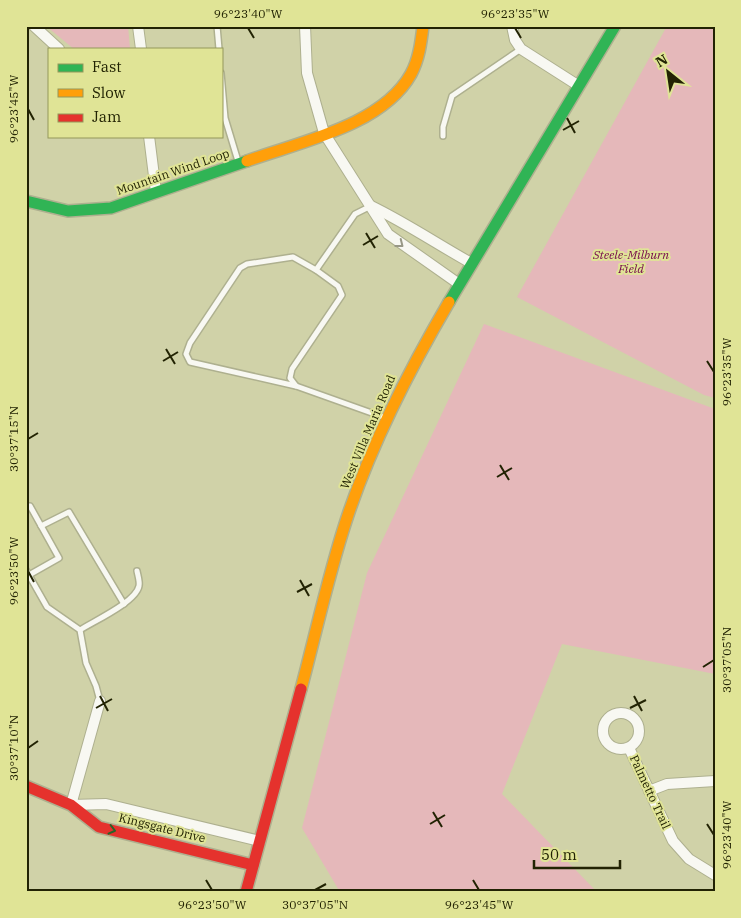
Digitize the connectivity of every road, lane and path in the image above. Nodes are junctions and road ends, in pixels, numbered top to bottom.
1 (34, 26) edge
2 (138, 26) edge
3 (218, 26) edge
4 (305, 26) edge
5 (423, 26) edge
6 (512, 26) edge
7 (615, 26) edge
8 (58, 48) edge
9 (141, 48) edge
10 (219, 48) edge
11 (521, 49) junction
12 (222, 84) edge
13 (579, 86) junction
14 (324, 133) junction
15 (443, 136) dead end
16 (149, 138) edge
17 (239, 164) junction
18 (156, 192) junction
19 (26, 201) edge
20 (371, 206) junction
21 (471, 263) junction
22 (316, 270) junction
23 (459, 284) junction
24 (296, 386) junction
25 (386, 418) junction
26 (26, 506) edge
27 (42, 526) junction
28 (136, 571) dead end
29 (28, 572) edge
30 (124, 604) junction
31 (80, 630) junction
32 (100, 701) joint
33 (629, 748) dead end
34 (715, 781) edge
35 (26, 786) edge
36 (649, 791) junction
37 (71, 805) junction
38 (260, 841) junction
39 (253, 865) junction
40 (715, 876) edge
41 (246, 892) edge

1 - 8 street
2 - 9 street
3 - 10 lane
4 - 14 street
5 - 14 main road, Mountain Wind Loop
6 - 11 street
7 - 13 main road, West Villa Maria Road
11 - 13 street
11 - 15 lane
12 - 17 lane
13 - 21 main road, West Villa Maria Road
14 - 17 main road, Mountain Wind Loop
14 - 20 street
16 - 18 street
17 - 18 main road, Mountain Wind Loop
18 - 19 main road, Mountain Wind Loop
20 - 21 street
20 - 22 lane
20 -> 23 street
21 - 23 main road, West Villa Maria Road
22 - 24 lane
22 - 24 lane
23 - 25 main road, West Villa Maria Road
24 - 25 lane
25 - 38 main road, West Villa Maria Road
26 - 27 lane
27 - 29 lane
27 - 30 lane
28 - 30 lane
29 - 31 lane
30 - 31 lane
31 - 32 lane
32 - 37 street
33 - 36 street, Palmetto Trail
34 - 36 street
35 - 37 main road, Kingsgate Drive
36 - 40 street, Palmetto Trail
37 - 38 street, Kingsgate Drive
37 -> 39 main road, Kingsgate Drive
38 - 39 main road, West Villa Maria Road
39 - 41 main road, West Villa Maria Road

